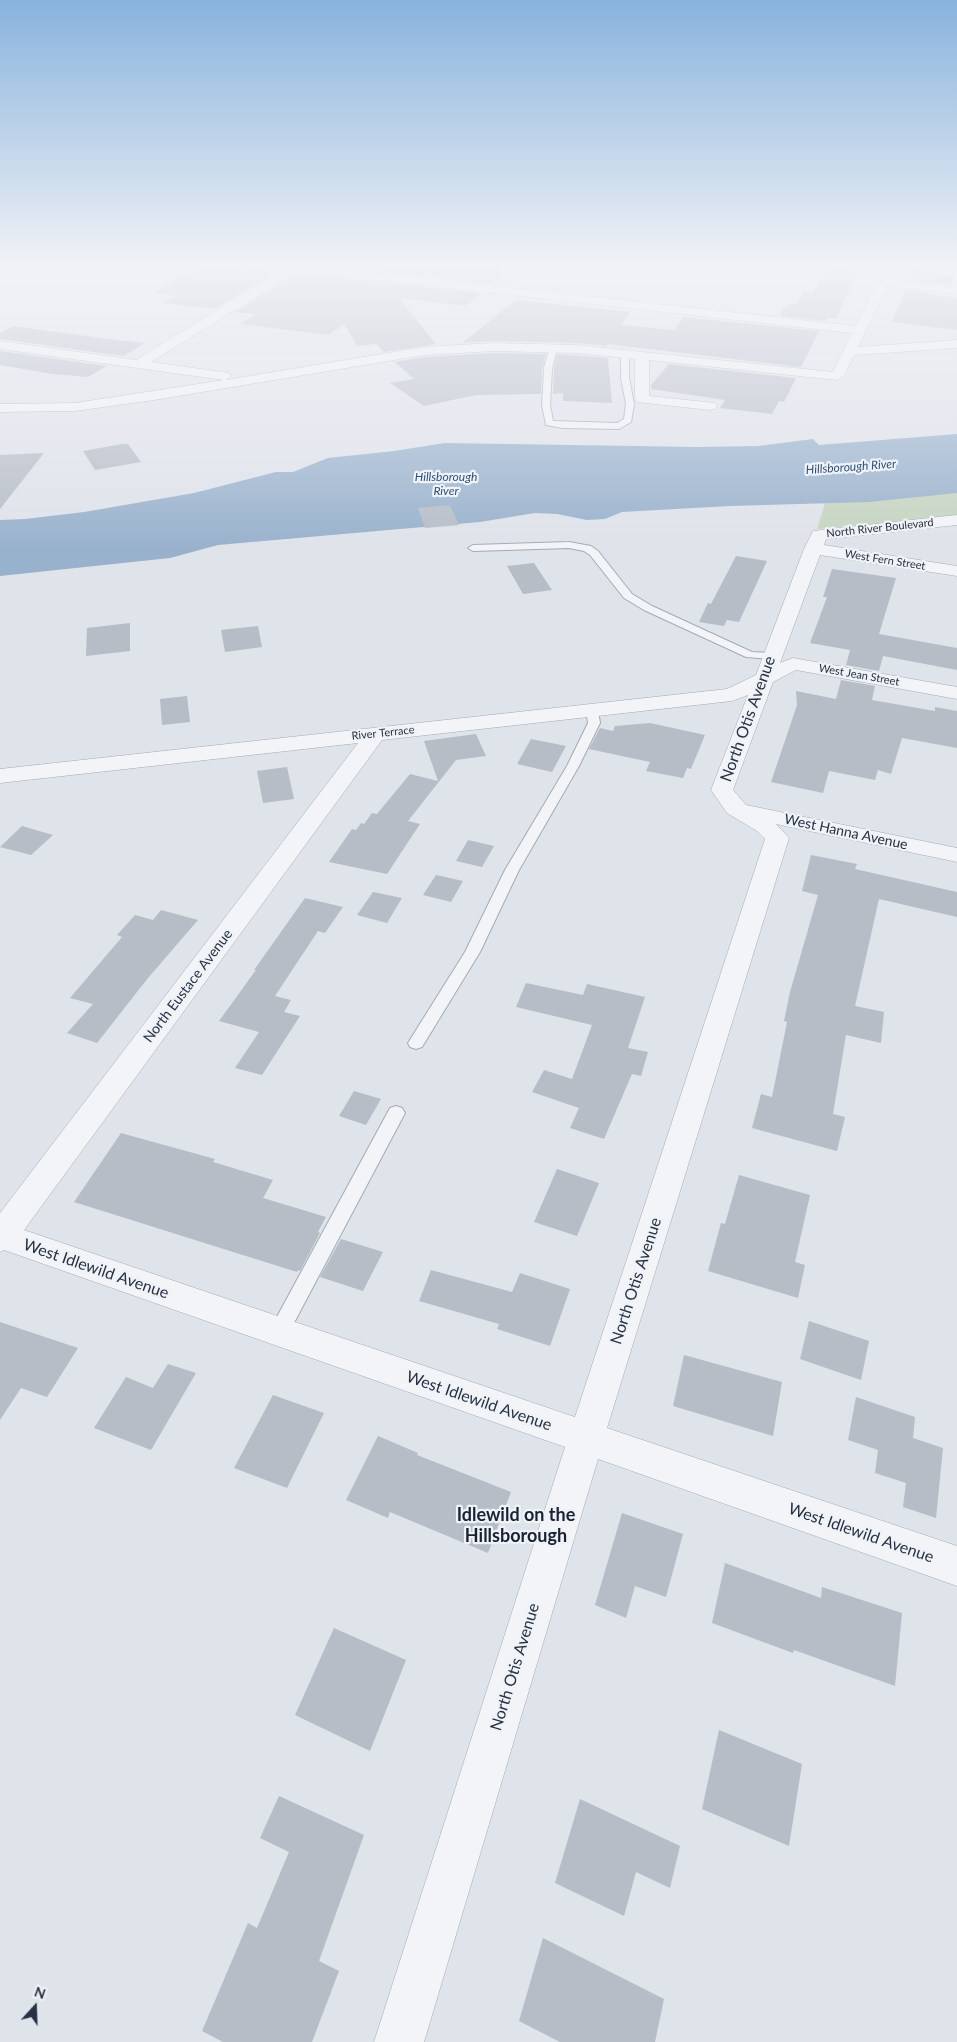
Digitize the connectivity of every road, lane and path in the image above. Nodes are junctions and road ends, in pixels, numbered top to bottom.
1 (112, 360) edge
2 (145, 360) edge
3 (365, 360) edge
4 (551, 360) edge
5 (625, 360) edge
6 (635, 360) edge
7 (685, 360) edge
8 (845, 360) edge
9 (139, 364) junction
10 (772, 371) junction
11 (245, 379) junction
12 (806, 384) dead end
13 (710, 406) dead end
14 (0, 408) edge
15 (957, 520) edge
16 (473, 548) dead end
17 (813, 549) junction
18 (957, 571) edge
19 (767, 667) junction
20 (957, 693) edge
21 (592, 710) junction
22 (376, 734) junction
23 (0, 776) edge
24 (735, 808) junction
25 (957, 855) edge
26 (416, 1043) dead end
27 (396, 1113) dead end
28 (0, 1236) edge
29 (279, 1332) junction
30 (586, 1438) junction
31 (957, 1566) edge
32 (399, 2042) edge

1 - 9 street
2 - 9 street
3 - 11 street
4 - 5 lane
6 - 13 street
7 - 10 street
8 - 10 street
9 - 11 street
10 - 12 street
11 - 14 street
15 - 17 street, North River Boulevard
16 - 19 lane
17 - 18 street, West Fern Street
17 - 19 street, North Otis Avenue
19 - 20 street, West Jean Street
19 - 21 street, River Terrace
19 - 24 street, North Otis Avenue
21 - 22 street, River Terrace
21 - 26 lane
22 - 23 street, River Terrace
22 - 28 street, North Eustace Avenue
24 - 25 street, West Hanna Avenue
24 - 30 street, North Otis Avenue
27 - 29 lane
28 - 29 street, West Idlewild Avenue
29 - 30 street, West Idlewild Avenue
30 - 31 street, West Idlewild Avenue
30 - 32 street, North Otis Avenue

